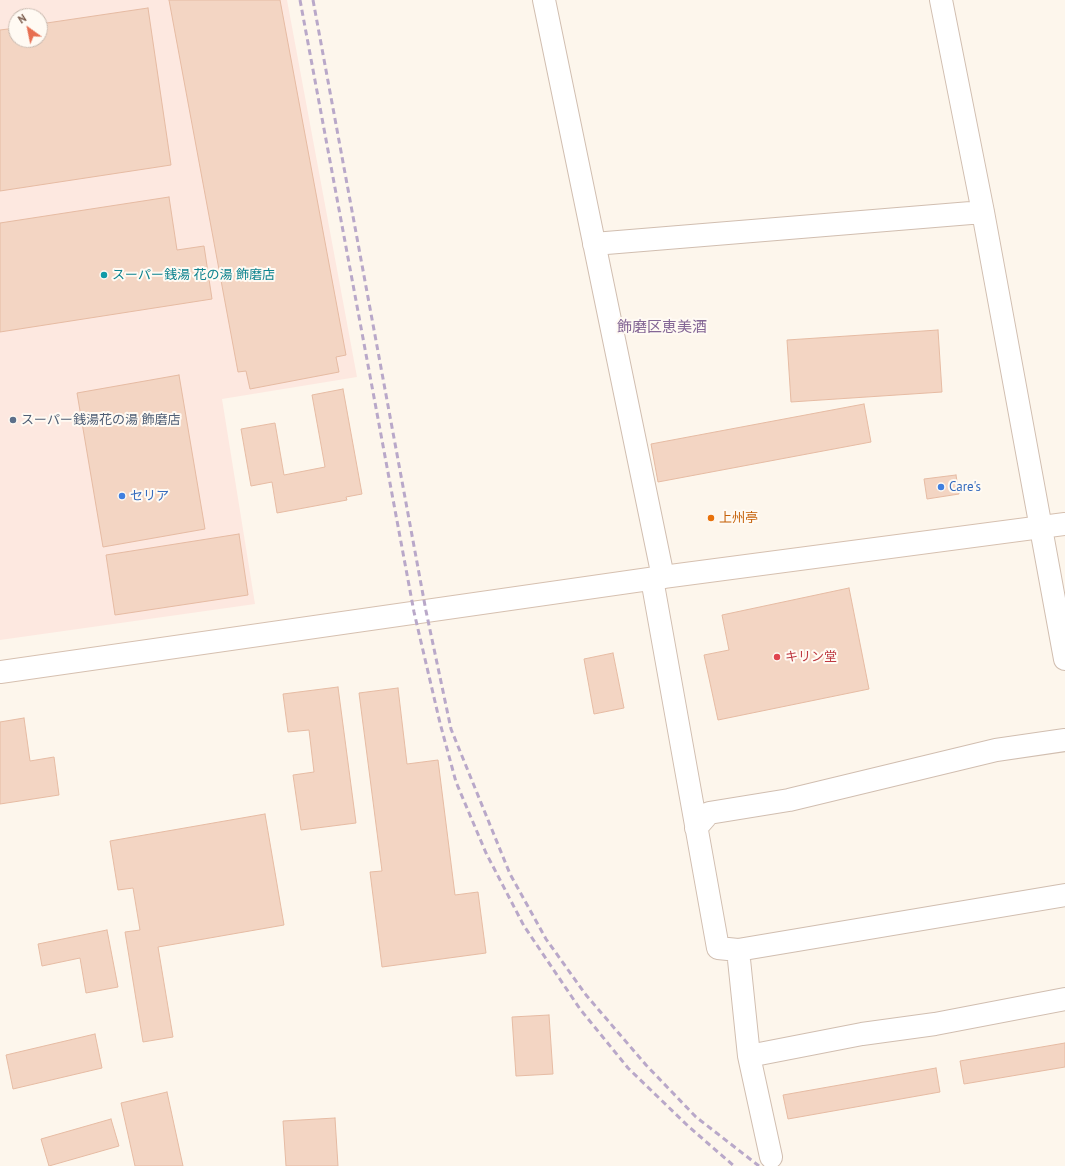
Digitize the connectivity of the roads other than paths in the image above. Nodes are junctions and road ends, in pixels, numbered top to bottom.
1 (544, 0) edge
2 (941, 0) edge
3 (983, 212) junction
4 (594, 244) junction
5 (1065, 524) edge
6 (1041, 527) junction
7 (657, 578) junction
8 (1065, 659) edge
9 (0, 672) edge
10 (1065, 740) edge
11 (696, 828) junction
12 (1065, 895) edge
13 (738, 950) junction
14 (1065, 999) edge
15 (749, 1056) junction
16 (771, 1157) dead end

1 - 4 street
2 - 3 street
3 - 4 street
3 - 6 street
4 - 7 street
5 - 6 street
6 - 7 street
6 - 8 street
7 - 9 street
7 - 11 street
10 - 11 street
11 - 13 street
12 - 13 street
13 - 15 street
14 - 15 street
15 - 16 street

